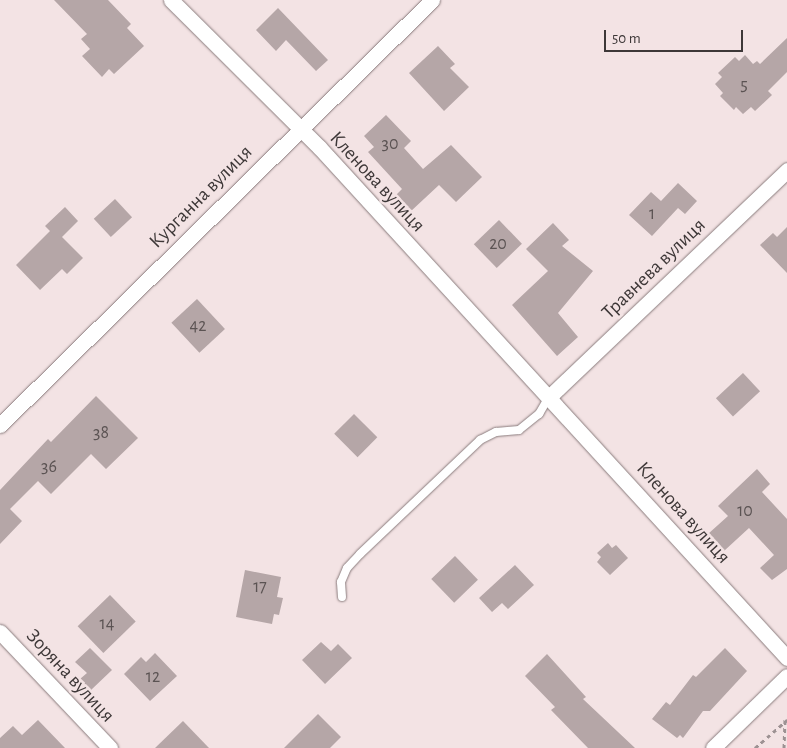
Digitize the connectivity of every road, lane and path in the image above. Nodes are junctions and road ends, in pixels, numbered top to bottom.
1 (171, 0) edge
2 (432, 0) edge
3 (298, 129) junction
4 (787, 170) edge
5 (549, 397) junction
6 (0, 424) edge
7 (342, 597) dead end
8 (0, 632) edge
9 (787, 658) edge
10 (787, 676) edge
11 (786, 719) edge
12 (757, 747) edge
13 (110, 748) edge
14 (713, 748) edge
15 (784, 748) edge

1 - 3 street, Кленова вулиця
2 - 3 street, Курганна вулиця
3 - 5 street, Кленова вулиця
3 - 6 street, Курганна вулиця
4 - 5 street, Травнева вулиця
5 - 7 lane
5 - 9 street, Кленова вулиця
8 - 13 street, Зоряна вулиця
10 - 14 street
11 - 12 path
11 - 15 path

